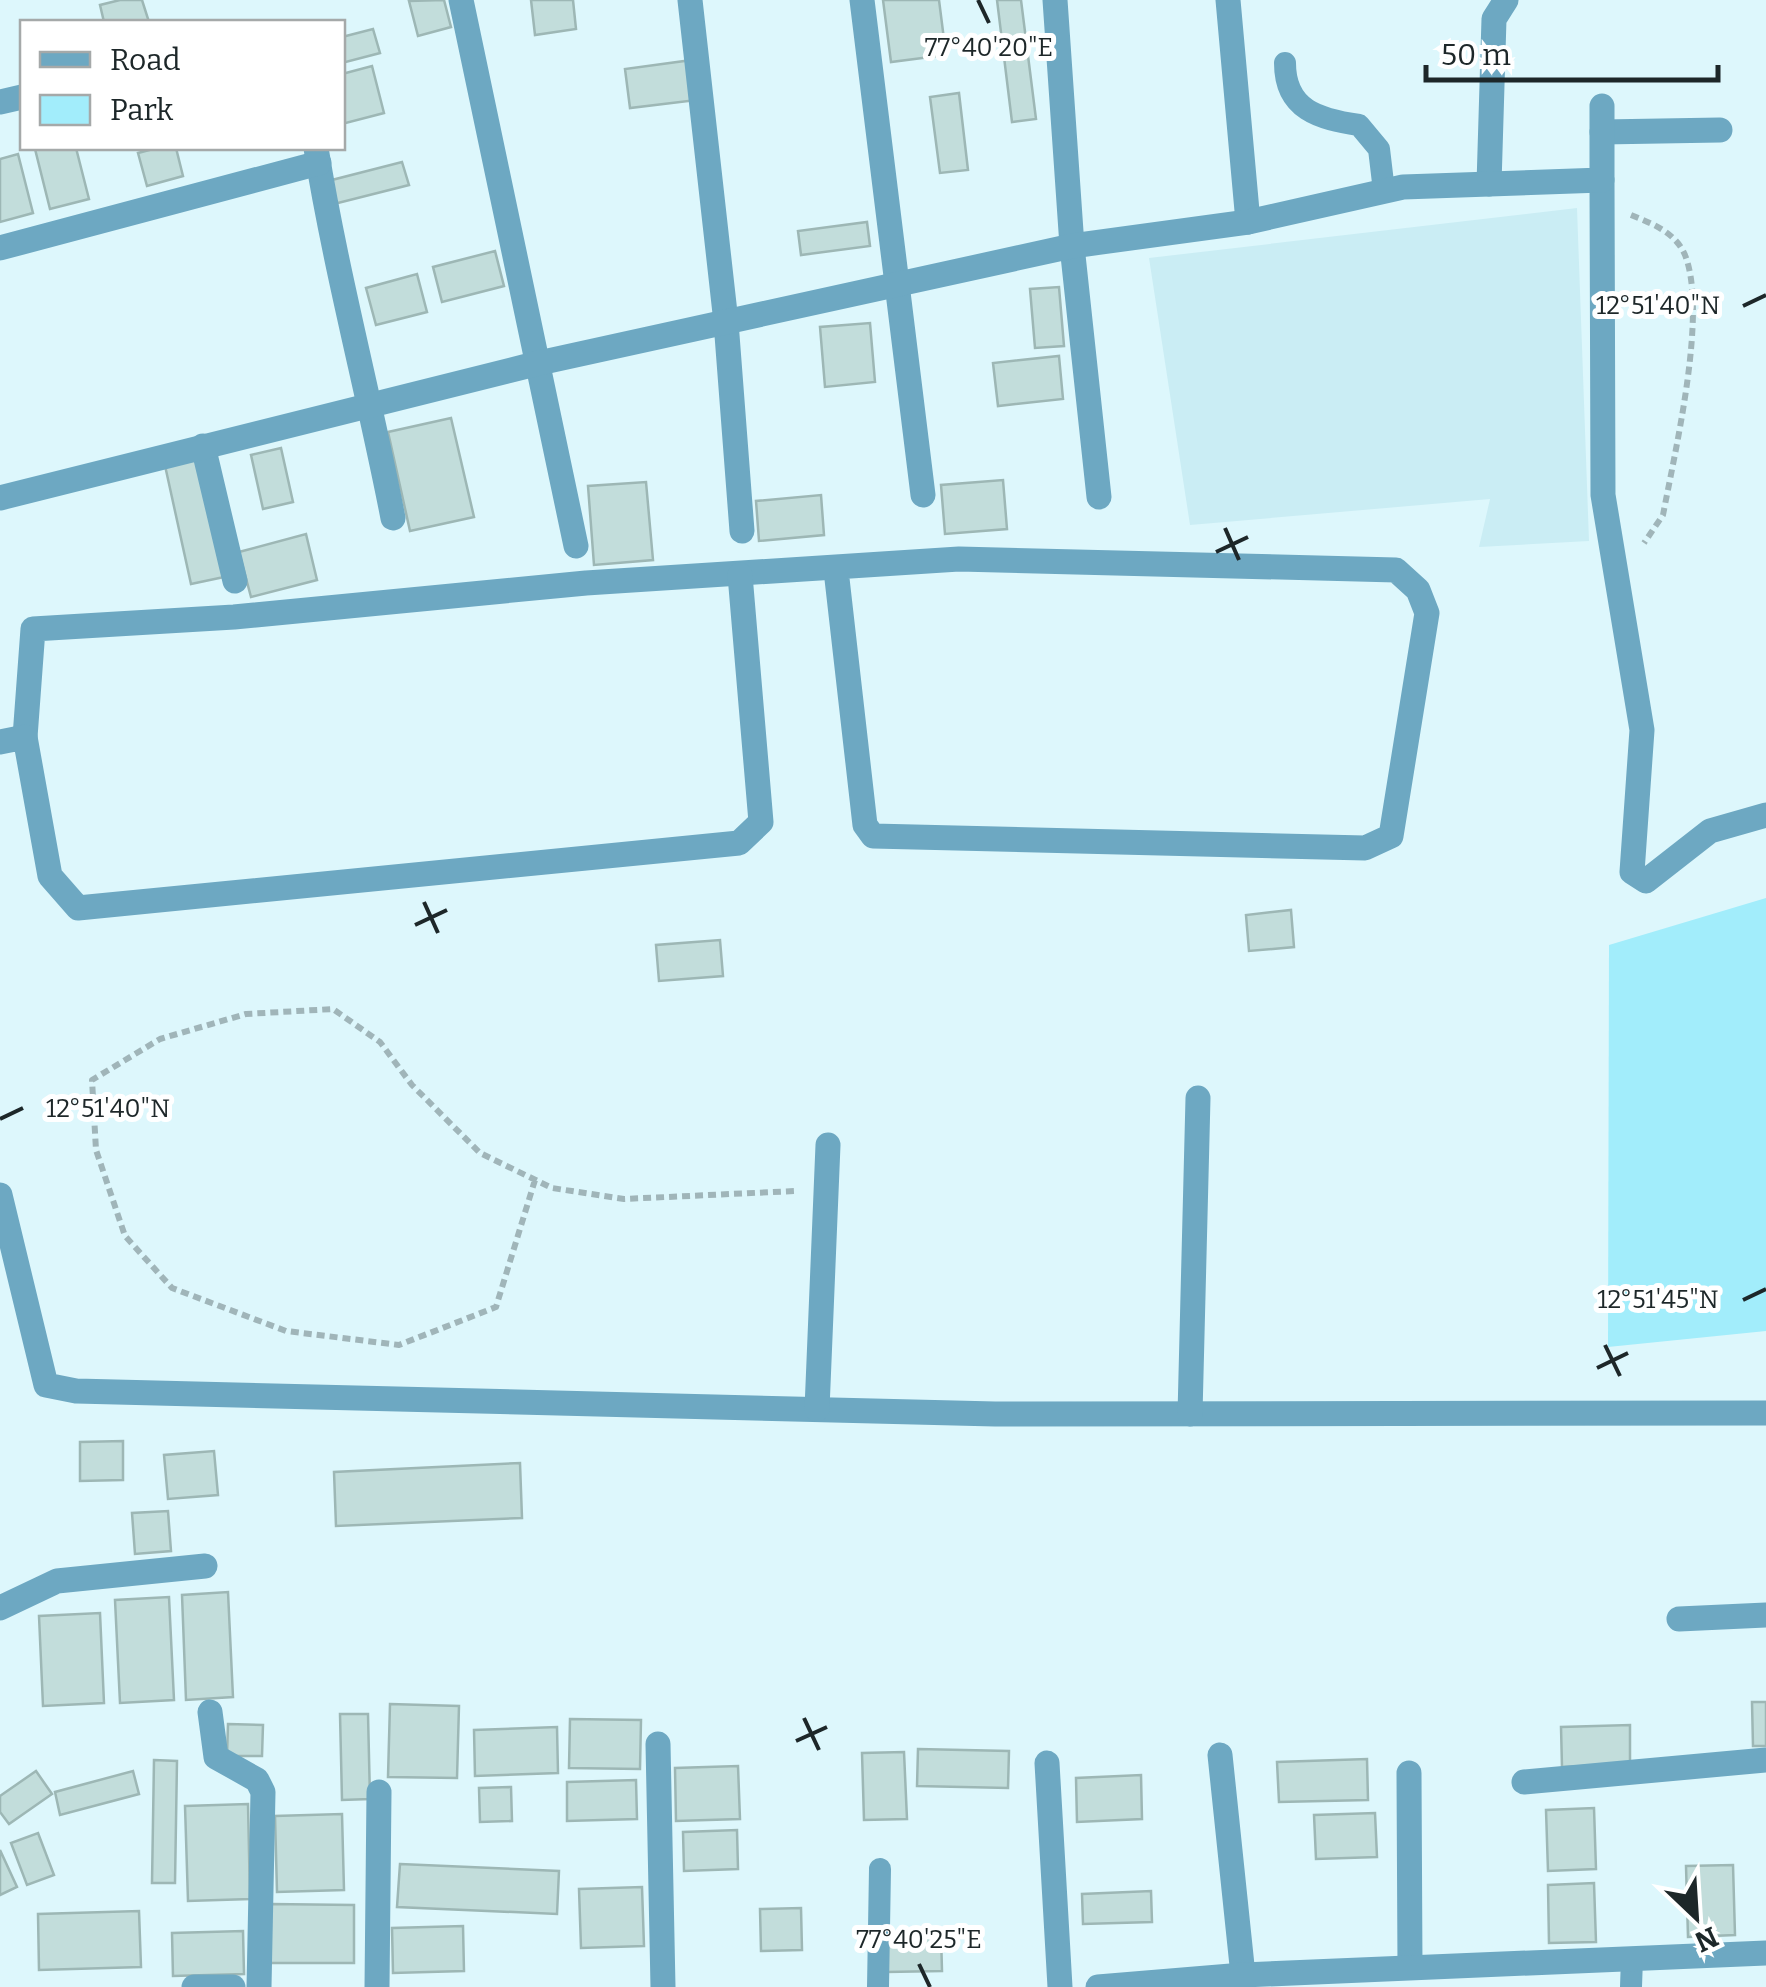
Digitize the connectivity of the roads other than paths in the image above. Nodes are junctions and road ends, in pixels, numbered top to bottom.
1 (461, 0) edge
2 (690, 0) edge
3 (862, 0) edge
4 (1056, 0) edge
5 (1228, 0) edge
6 (1506, 0) edge
7 (1285, 64) dead end
8 (1720, 130) dead end
9 (317, 155) edge
10 (1490, 184) junction
11 (1384, 191) junction
12 (1602, 192) junction
13 (1248, 222) junction
14 (1072, 246) junction
15 (0, 248) edge
16 (900, 287) junction
17 (726, 322) junction
18 (540, 362) junction
19 (370, 402) junction
20 (203, 446) junction
21 (923, 495) dead end
22 (0, 498) edge
23 (1099, 498) dead end
24 (393, 518) dead end
25 (742, 531) dead end
26 (576, 546) dead end
27 (836, 570) junction
28 (740, 574) junction
29 (235, 581) dead end
30 (13, 740) edge
31 (1766, 816) edge
32 (1198, 1098) dead end
33 (828, 1145) dead end
34 (0, 1195) edge
35 (817, 1409) junction
36 (1190, 1414) junction
37 (1766, 1414) edge
38 (204, 1566) dead end
39 (0, 1608) edge
40 (1766, 1615) edge
41 (1679, 1620) dead end
42 (210, 1712) dead end
43 (658, 1744) dead end
44 (1220, 1755) dead end
45 (1766, 1760) edge
46 (1046, 1763) dead end
47 (1409, 1773) dead end
48 (1524, 1782) dead end
49 (379, 1792) dead end
50 (880, 1869) dead end
51 (1766, 1952) edge
52 (1632, 1958) junction
53 (1410, 1967) junction
54 (1244, 1975) junction
55 (194, 1987) edge
56 (233, 1987) edge
57 (259, 1987) edge
58 (377, 1987) edge
59 (663, 1987) edge
60 (878, 1987) edge
61 (1060, 1987) edge
62 (1098, 1987) edge
63 (1631, 1987) edge

1 - 18 street
2 - 17 street
3 - 16 street
4 - 14 street
5 - 13 street
6 - 10 street
7 - 11 lane
8 - 12 street
9 - 15 street
9 - 19 street
10 - 11 street
10 - 12 street
11 - 13 street
12 - 31 street
13 - 14 street
14 - 16 street
14 - 23 street
16 - 17 street
16 - 21 street
17 - 18 street
17 - 25 street
18 - 19 street
18 - 26 street
19 - 20 street
19 - 24 street
20 - 22 street
20 - 29 street
27 - 27 street
27 - 28 street
28 - 30 street
28 - 30 street
32 - 36 street
33 - 35 street
34 - 35 street
35 - 36 street
36 - 37 street
38 - 39 street
40 - 41 street
42 - 57 street
43 - 59 street
44 - 54 street
45 - 48 street
46 - 61 street
47 - 53 street
49 - 58 street
50 - 60 lane
51 - 52 street
52 - 53 street
52 - 63 lane
53 - 54 street
54 - 62 street
55 - 56 street

